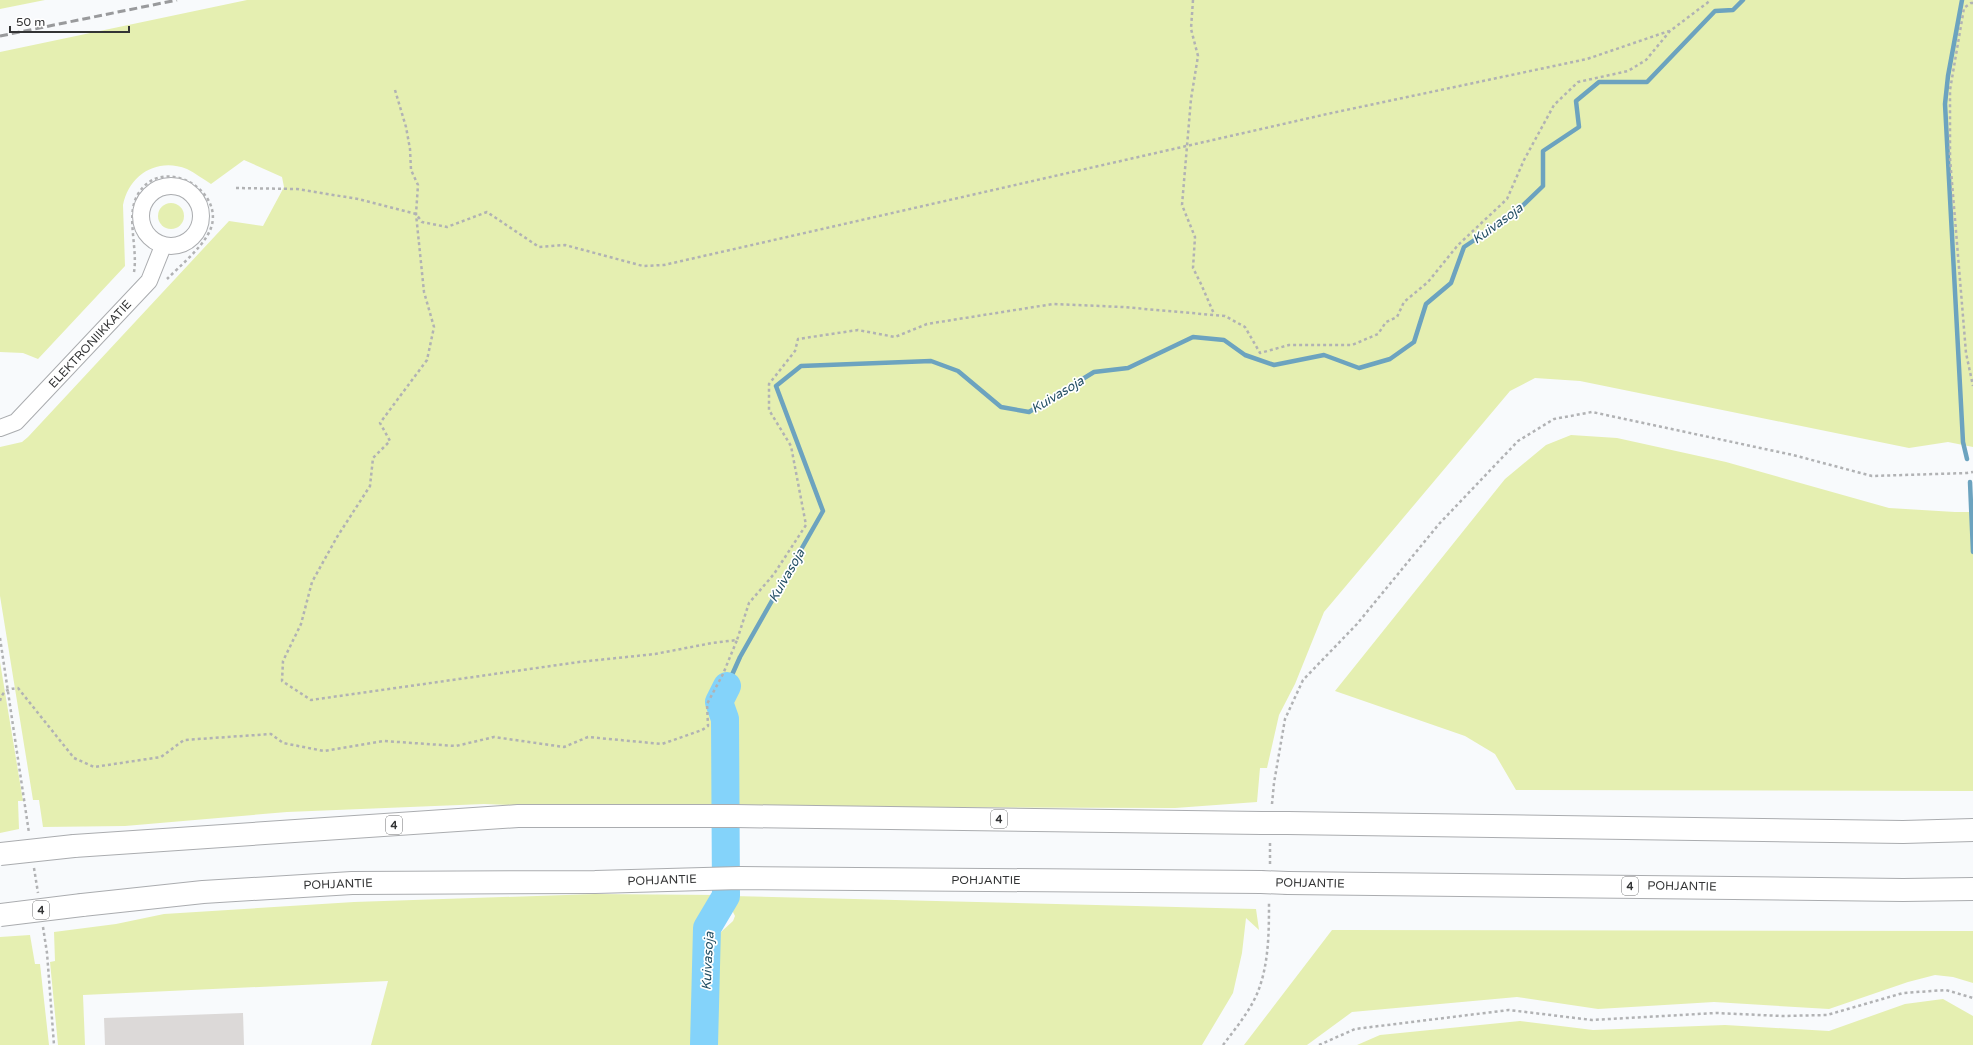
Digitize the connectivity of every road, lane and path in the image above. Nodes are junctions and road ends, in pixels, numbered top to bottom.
1 (1193, 0) edge
2 (1711, 0) edge
3 (1973, 4) edge
4 (1670, 31) junction
5 (395, 90) dead end
6 (1187, 145) junction
7 (236, 188) dead end
8 (416, 214) junction
9 (163, 246) dead end
10 (1214, 315) junction
11 (1973, 386) edge
12 (0, 428) edge
13 (1973, 472) edge
14 (737, 640) junction
15 (0, 701) edge
16 (1273, 823) junction
17 (1973, 830) edge
18 (0, 854) edge
19 (1267, 881) junction
20 (1973, 889) edge
21 (0, 915) edge
22 (1973, 998) edge
23 (1223, 1045) edge
24 (1319, 1045) edge

1 - 6 path
2 - 4 path
3 - 11 path
4 - 6 path
4 - 10 path
5 - 8 path
6 - 8 path
6 - 10 path
7 - 8 path
8 - 14 path
9 - 12 street, ELEKTRONIIKKATIE
10 - 14 path
13 - 16 path
14 - 15 path
16 - 17 highway, 4
16 - 18 highway, 4, bridge
16 - 19 path
19 - 20 highway, POHJANTIE / 4, bridge
19 - 21 highway, POHJANTIE / 4, bridge
19 - 23 path
22 - 24 path

